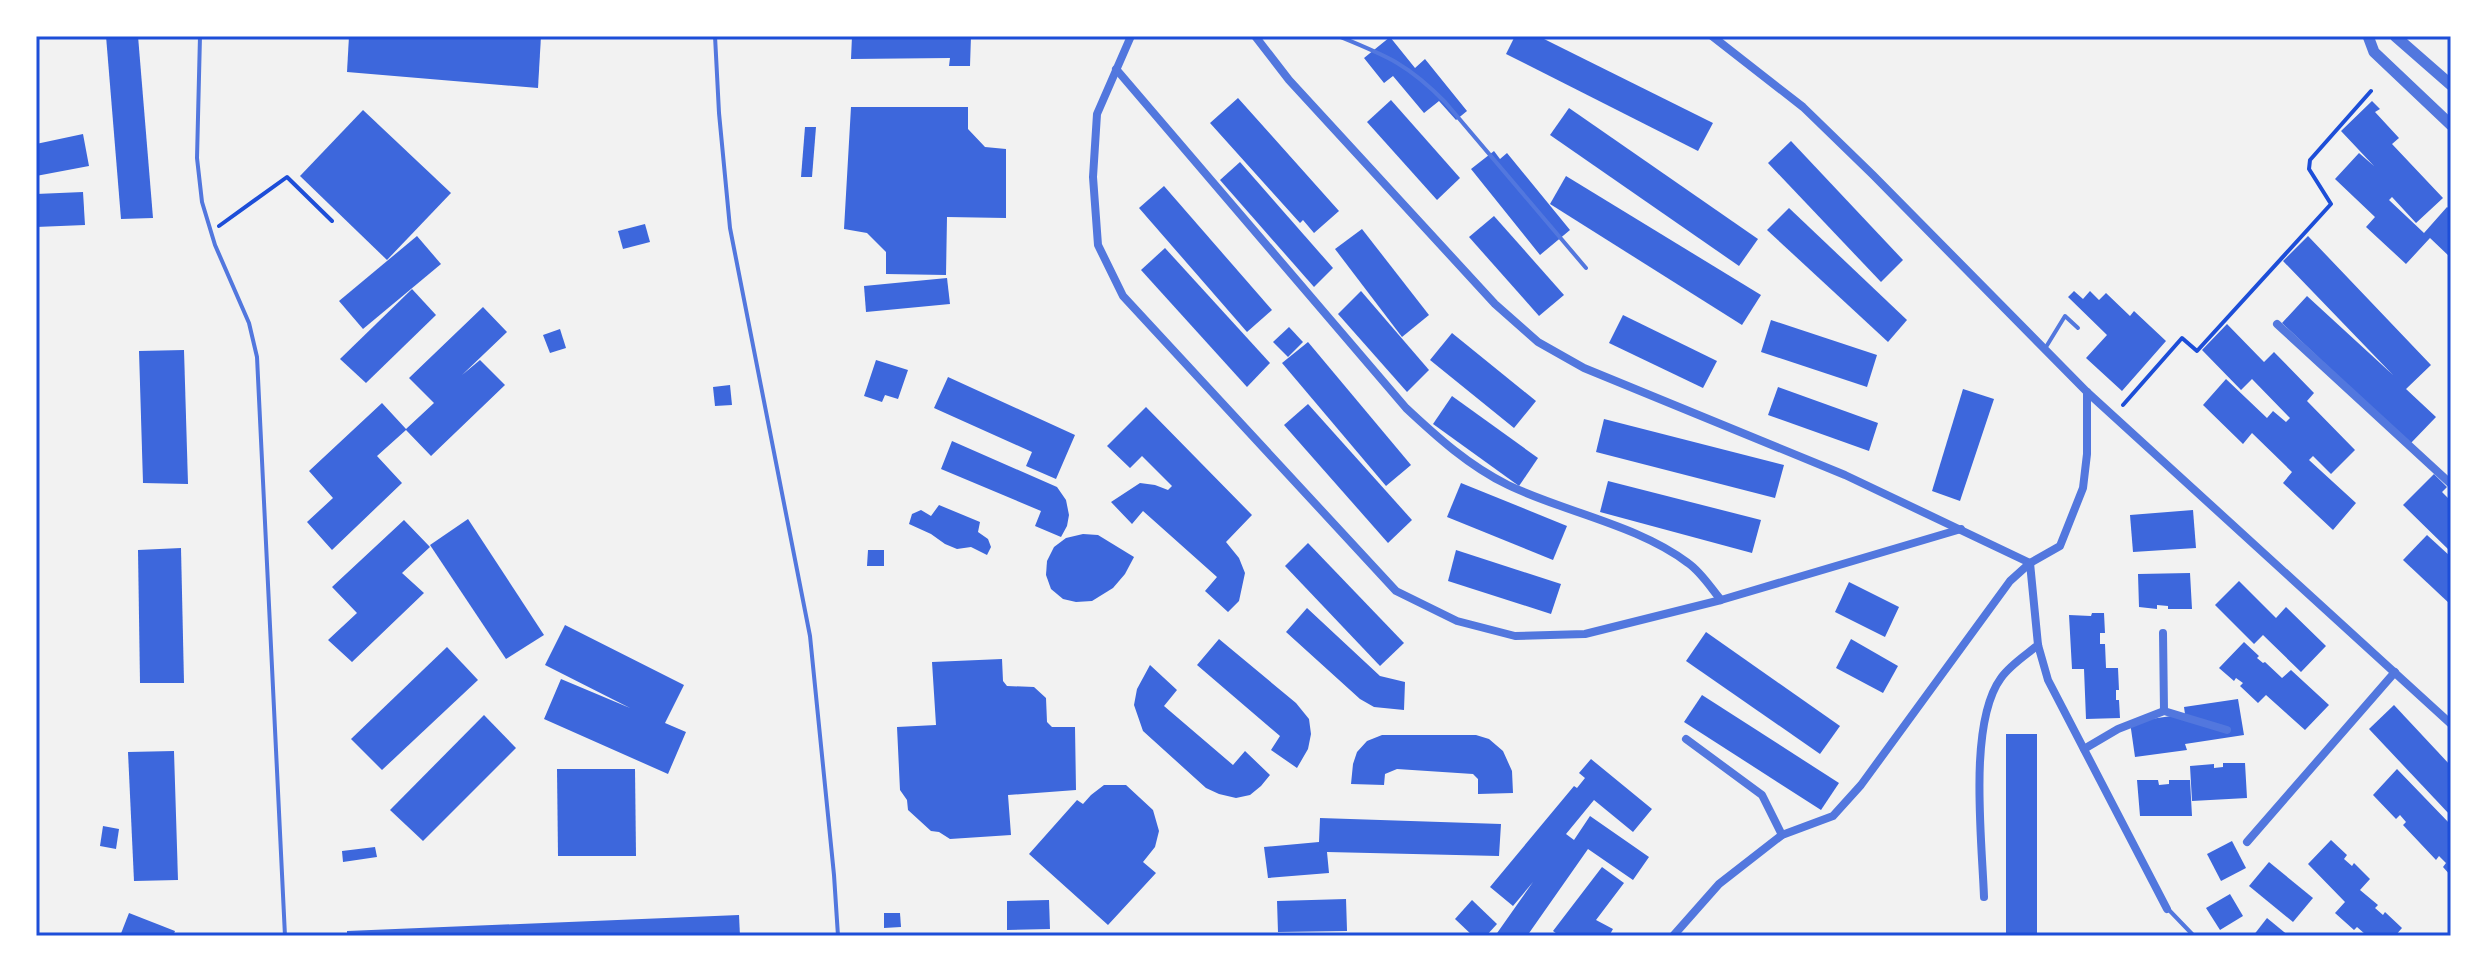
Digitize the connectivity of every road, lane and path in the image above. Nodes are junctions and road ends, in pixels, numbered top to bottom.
1 (200, 36) edge
2 (715, 36) edge
3 (1131, 36) edge
4 (1255, 36) edge
5 (1338, 36) edge
6 (1712, 36) edge
7 (2368, 36) edge
8 (2395, 36) edge
9 (1116, 69) junction
10 (2451, 85) edge
11 (2371, 91) dead end
12 (2451, 125) edge
13 (332, 221) dead end
14 (211, 232) junction
15 (1586, 268) dead end
16 (2277, 324) dead end
17 (2078, 328) dead end
18 (2044, 349) junction
19 (2087, 392) junction
20 (2113, 416) junction
21 (2451, 484) edge
22 (1961, 529) junction
23 (2030, 563) junction
24 (1721, 600) junction
25 (2163, 633) dead end
26 (2038, 645) junction
27 (2395, 672) junction
28 (2164, 711) junction
29 (2451, 724) edge
30 (2227, 730) dead end
31 (1686, 739) dead end
32 (2084, 749) junction
33 (1782, 835) junction
34 (2247, 842) dead end
35 (1984, 897) dead end
36 (2167, 909) joint
37 (285, 936) edge
38 (838, 936) edge
39 (1673, 936) edge
40 (2194, 936) edge

1 - 14 lane
2 - 38 lane
3 - 9 street
4 - 22 street
5 - 15 lane
6 - 18 street
7 - 12 street
8 - 10 street
9 - 24 street
9 - 24 street
11 - 20 path
13 - 14 path
14 - 37 lane
16 - 21 street
17 - 18 lane
18 - 19 street
19 - 20 street
19 - 23 street
20 - 27 street
22 - 23 street
22 - 24 street
23 - 26 street
23 - 33 street
25 - 28 street
26 - 32 street
26 - 35 street
27 - 29 street
27 - 34 street
28 - 30 street
28 - 32 street
31 - 33 street
32 - 36 street
33 - 39 street
36 - 40 lane

